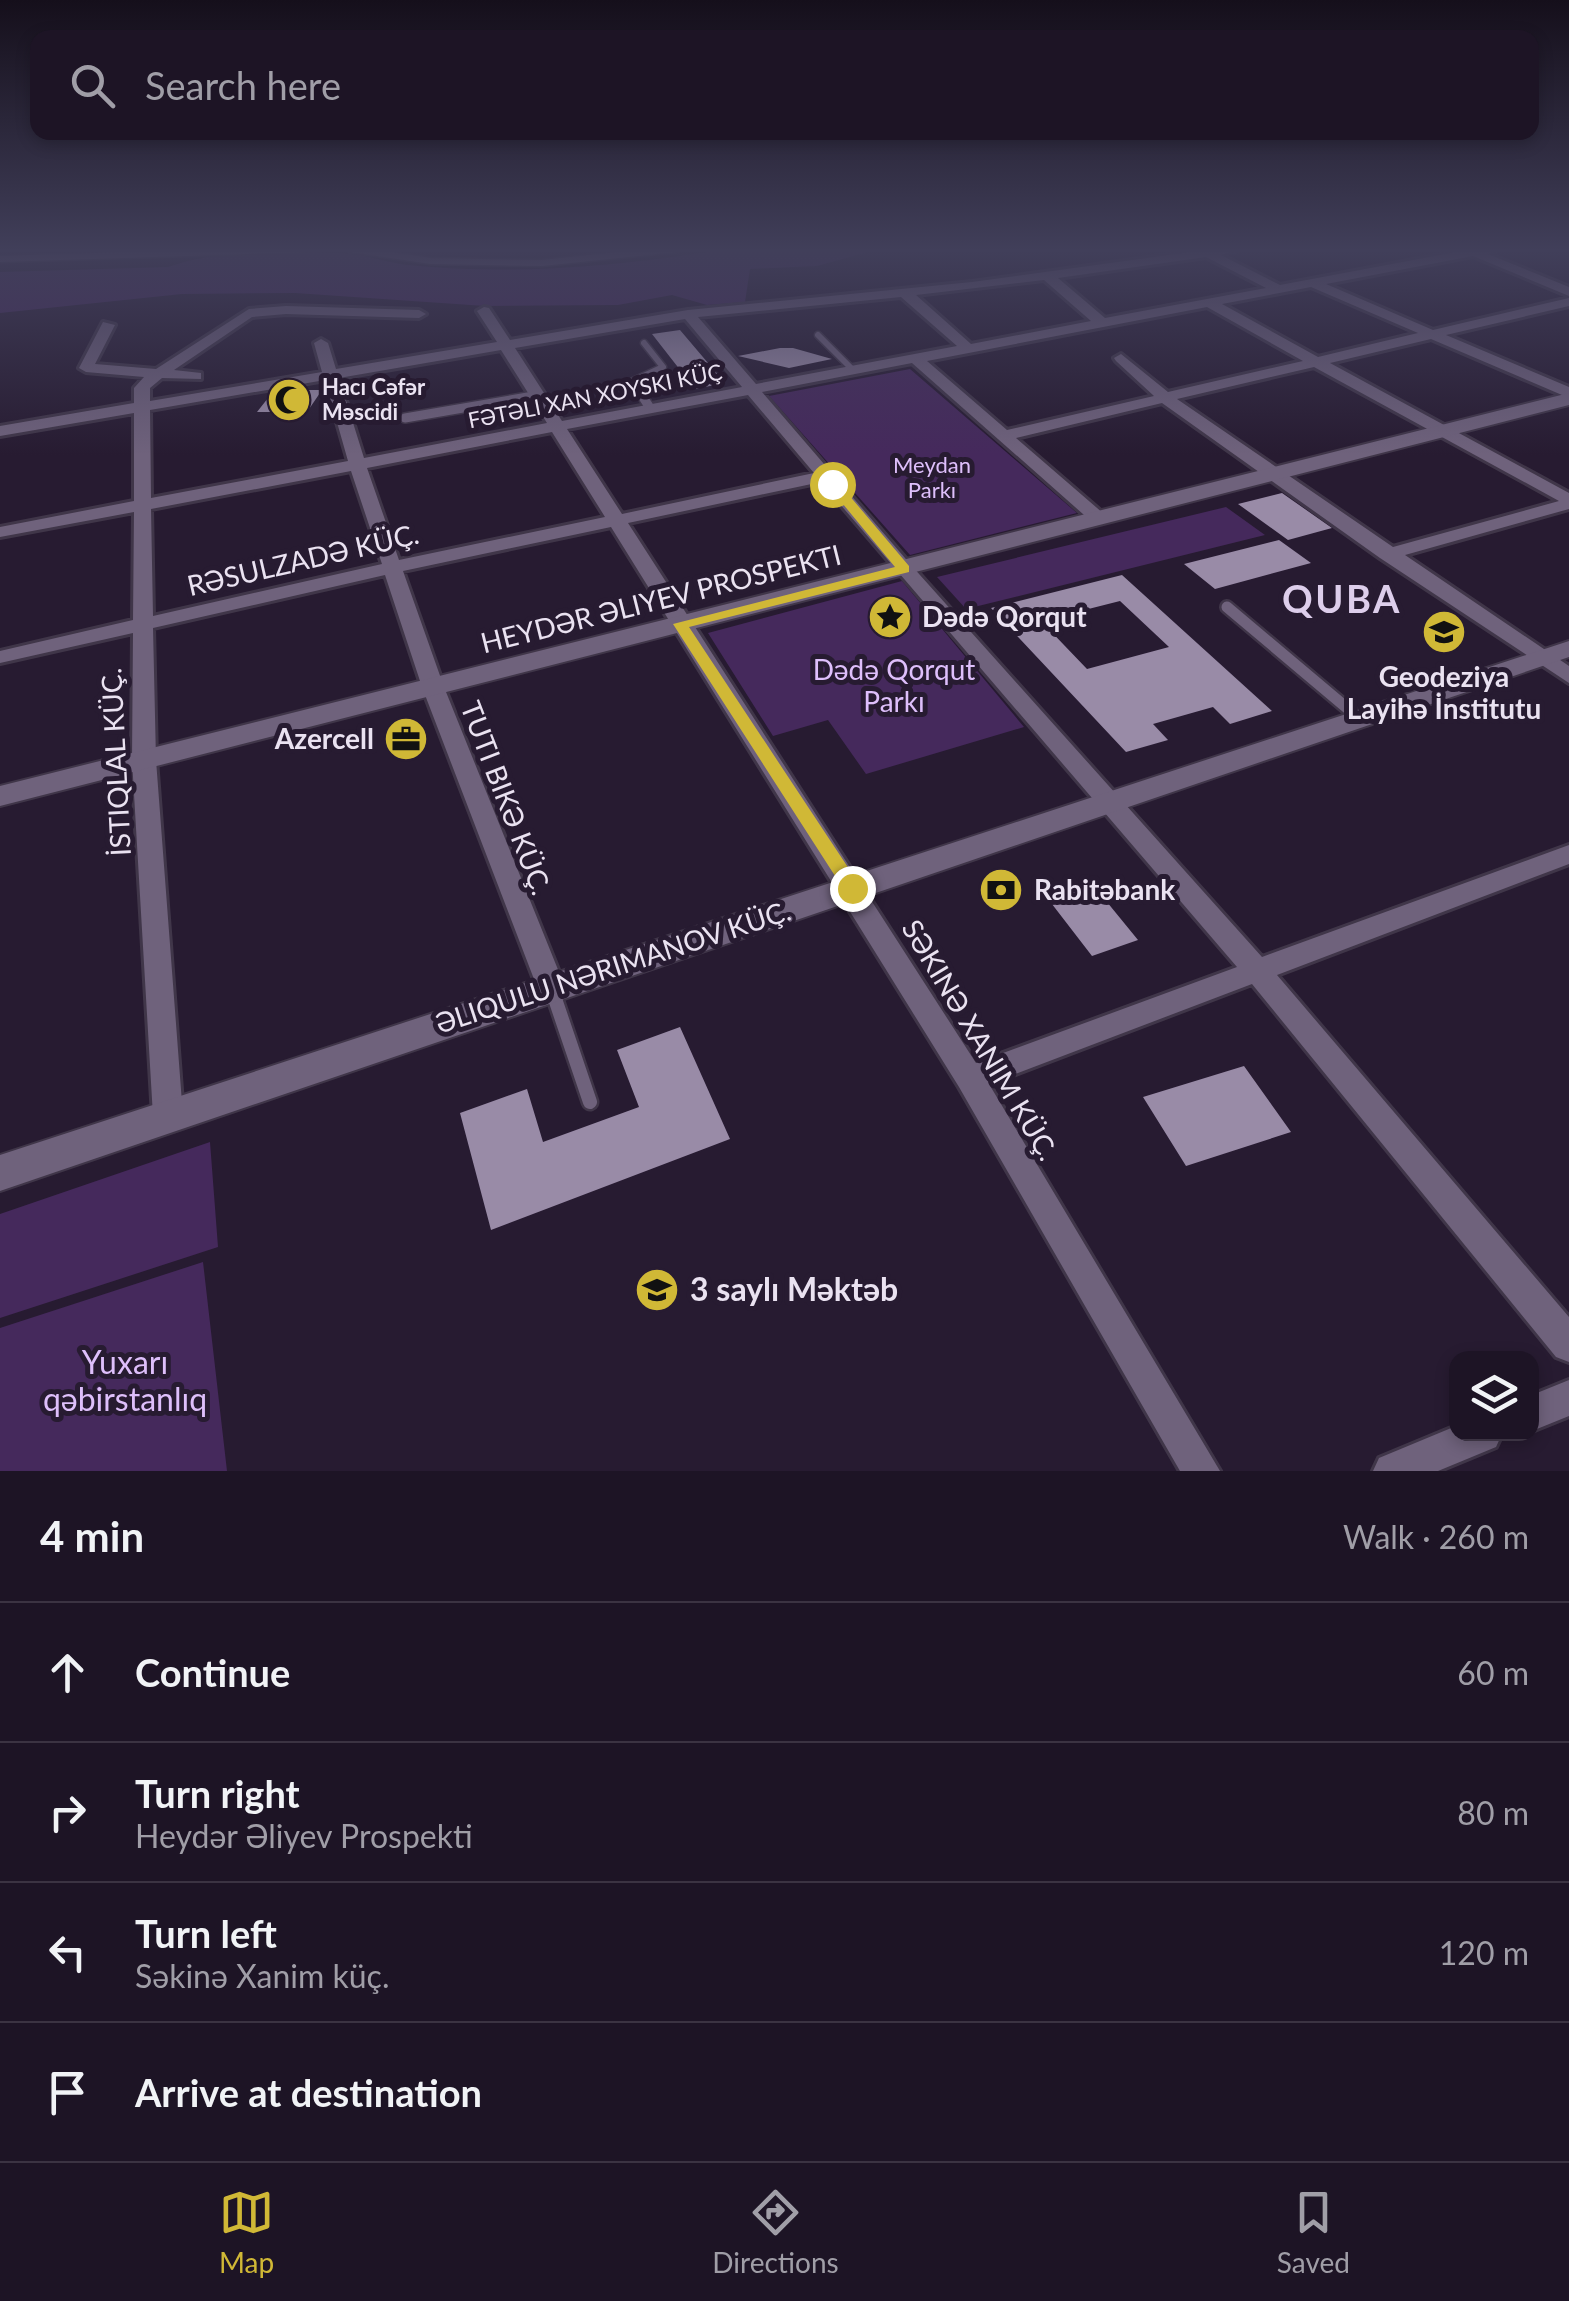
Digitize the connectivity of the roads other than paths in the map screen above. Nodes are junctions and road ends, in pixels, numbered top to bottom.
1 (237, 318) edge
2 (489, 318) edge
3 (664, 318) edge
4 (691, 318) edge
5 (933, 318) edge
6 (1096, 318) edge
7 (1131, 318) edge
8 (1235, 318) edge
9 (1395, 318) edge
10 (1506, 318) edge
11 (1102, 323) junction
12 (108, 325) dead end
13 (818, 335) dead end
14 (1436, 335) junction
15 (507, 342) junction
16 (321, 343) dead end
17 (644, 343) dead end
18 (968, 348) junction
19 (915, 358) junction
20 (1121, 358) dead end
21 (1315, 362) junction
22 (853, 370) junction
23 (162, 372) junction
24 (328, 372) junction
25 (196, 376) dead end
26 (751, 389) junction
27 (540, 396) junction
28 (1569, 396) edge
29 (1166, 398) junction
30 (144, 405) junction
31 (650, 408) junction
32 (405, 418) dead end
33 (557, 426) junction
34 (1443, 430) junction
35 (0, 431) edge
36 (1004, 436) junction
37 (357, 464) junction
38 (1273, 474) junction
39 (825, 476) junction
40 (1569, 502) edge
41 (142, 505) junction
42 (1098, 518) junction
43 (618, 520) junction
44 (0, 532) edge
45 (1387, 554) junction
46 (394, 566) junction
47 (904, 569) junction
48 (1226, 607) dead end
49 (681, 624) junction
50 (141, 625) junction
51 (1555, 654) edge
52 (0, 656) edge
53 (1569, 676) edge
54 (433, 687) junction
55 (1360, 719) junction
56 (144, 760) junction
57 (0, 796) edge
58 (1109, 802) junction
59 (1569, 854) edge
60 (852, 888) junction
61 (1258, 972) junction
62 (550, 987) junction
63 (970, 1078) junction
64 (590, 1102) dead end
65 (168, 1116) junction
66 (0, 1173) edge
67 (1569, 1344) edge
68 (1569, 1398) edge
69 (1539, 1411) edge
70 (1466, 1441) edge
71 (1201, 1471) edge
72 (1392, 1471) edge

1 - 23 street
2 - 15 street, SƏKINƏ XANIM KÜÇ.
3 - 15 street
4 - 26 street
5 - 18 street
6 - 11 street
7 - 11 street, FƏTƏLI XAN XOYSKI KÜÇ
8 - 21 street
9 - 14 street
10 - 14 street
11 - 18 street, FƏTƏLI XAN XOYSKI KÜÇ
12 - 23 street
13 - 22 lane
14 - 21 street
14 - 28 street
15 - 24 street
15 - 27 street, SƏKINƏ XANIM KÜÇ.
16 - 24 street, TUTI BIKƏ KÜÇ.
17 - 31 lane
18 - 19 street, FƏTƏLI XAN XOYSKI KÜÇ
19 - 22 street, FƏTƏLI XAN XOYSKI KÜÇ
19 - 36 street
20 - 29 street
21 - 29 street
21 - 34 street
22 - 26 street, FƏTƏLI XAN XOYSKI KÜÇ
23 - 25 street
23 - 30 street
24 - 30 street
24 - 37 street, TUTI BIKƏ KÜÇ.
26 - 31 street, FƏTƏLI XAN XOYSKI KÜÇ
26 - 39 street
27 - 32 lane
27 - 33 street, SƏKINƏ XANIM KÜÇ.
28 - 34 street, HEYDƏR ƏLIYEV PROSPEKTI
29 - 36 street
29 - 38 street
30 - 35 street
30 - 41 street, İSTIQLAL KÜÇ.
31 - 33 street, FƏTƏLI XAN XOYSKI KÜÇ
33 - 37 street, FƏTƏLI XAN XOYSKI KÜÇ
33 - 43 street, SƏKINƏ XANIM KÜÇ.
34 - 38 street, HEYDƏR ƏLIYEV PROSPEKTI
34 - 40 street
36 - 42 street
37 - 41 street, FƏTƏLI XAN XOYSKI KÜÇ
37 - 46 street, TUTI BIKƏ KÜÇ.
38 - 42 street, HEYDƏR ƏLIYEV PROSPEKTI
38 - 45 street
39 - 43 street, RƏSULZADƏ KÜÇ.
39 - 47 street
40 - 45 street
41 - 44 street, FƏTƏLI XAN XOYSKI KÜÇ
41 - 50 street, İSTIQLAL KÜÇ.
42 - 47 street, HEYDƏR ƏLIYEV PROSPEKTI
43 - 46 street, RƏSULZADƏ KÜÇ.
43 - 49 street, SƏKINƏ XANIM KÜÇ.
45 - 51 street
46 - 50 street, RƏSULZADƏ KÜÇ.
46 - 54 street, TUTI BIKƏ KÜÇ.
47 - 49 street, HEYDƏR ƏLIYEV PROSPEKTI
47 - 58 street
48 - 55 lane
49 - 54 street, HEYDƏR ƏLIYEV PROSPEKTI
49 - 60 street, SƏKINƏ XANIM KÜÇ.
50 - 52 street, RƏSULZADƏ KÜÇ.
50 - 56 street, İSTIQLAL KÜÇ.
51 - 53 street
51 - 55 street, ƏLIQULU NƏRIMANOV KÜÇ.
54 - 56 street, HEYDƏR ƏLIYEV PROSPEKTI
54 - 62 street, TUTI BIKƏ KÜÇ.
55 - 58 street, ƏLIQULU NƏRIMANOV KÜÇ.
56 - 57 street, HEYDƏR ƏLIYEV PROSPEKTI
56 - 65 street, İSTIQLAL KÜÇ.
58 - 60 street, ƏLIQULU NƏRIMANOV KÜÇ.
58 - 61 street
59 - 61 street
60 - 62 street, ƏLIQULU NƏRIMANOV KÜÇ.
60 - 63 street, SƏKINƏ XANIM KÜÇ.
61 - 63 street
61 - 67 street
62 - 64 lane
62 - 65 street, ƏLIQULU NƏRIMANOV KÜÇ.
63 - 71 street, SƏKINƏ XANIM KÜÇ.
65 - 66 street, ƏLIQULU NƏRIMANOV KÜÇ.
68 - 69 street
70 - 72 street

